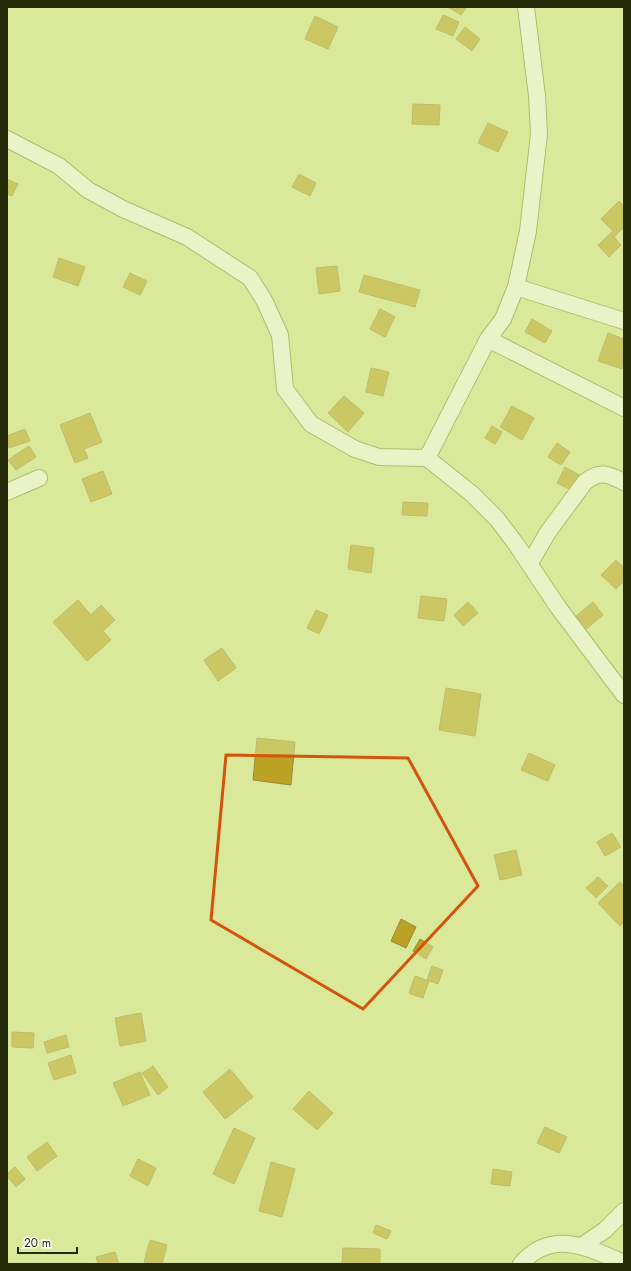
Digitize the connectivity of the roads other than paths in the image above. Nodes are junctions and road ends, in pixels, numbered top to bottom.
1 (526, 7) edge
2 (7, 139) edge
3 (516, 287) junction
4 (624, 321) edge
5 (488, 339) junction
6 (624, 408) edge
7 (427, 458) junction
8 (39, 478) dead end
9 (624, 482) edge
10 (7, 492) edge
11 (530, 563) junction
12 (624, 694) edge
13 (624, 1211) edge
14 (583, 1246) junction
15 (624, 1263) edge
16 (521, 1264) edge

1 - 3 street
2 - 7 street
3 - 4 street
3 - 5 street
5 - 6 street
5 - 7 street
7 - 11 street
8 - 10 street
9 - 11 street
11 - 12 street
13 - 14 street
14 - 15 street
14 - 16 street

